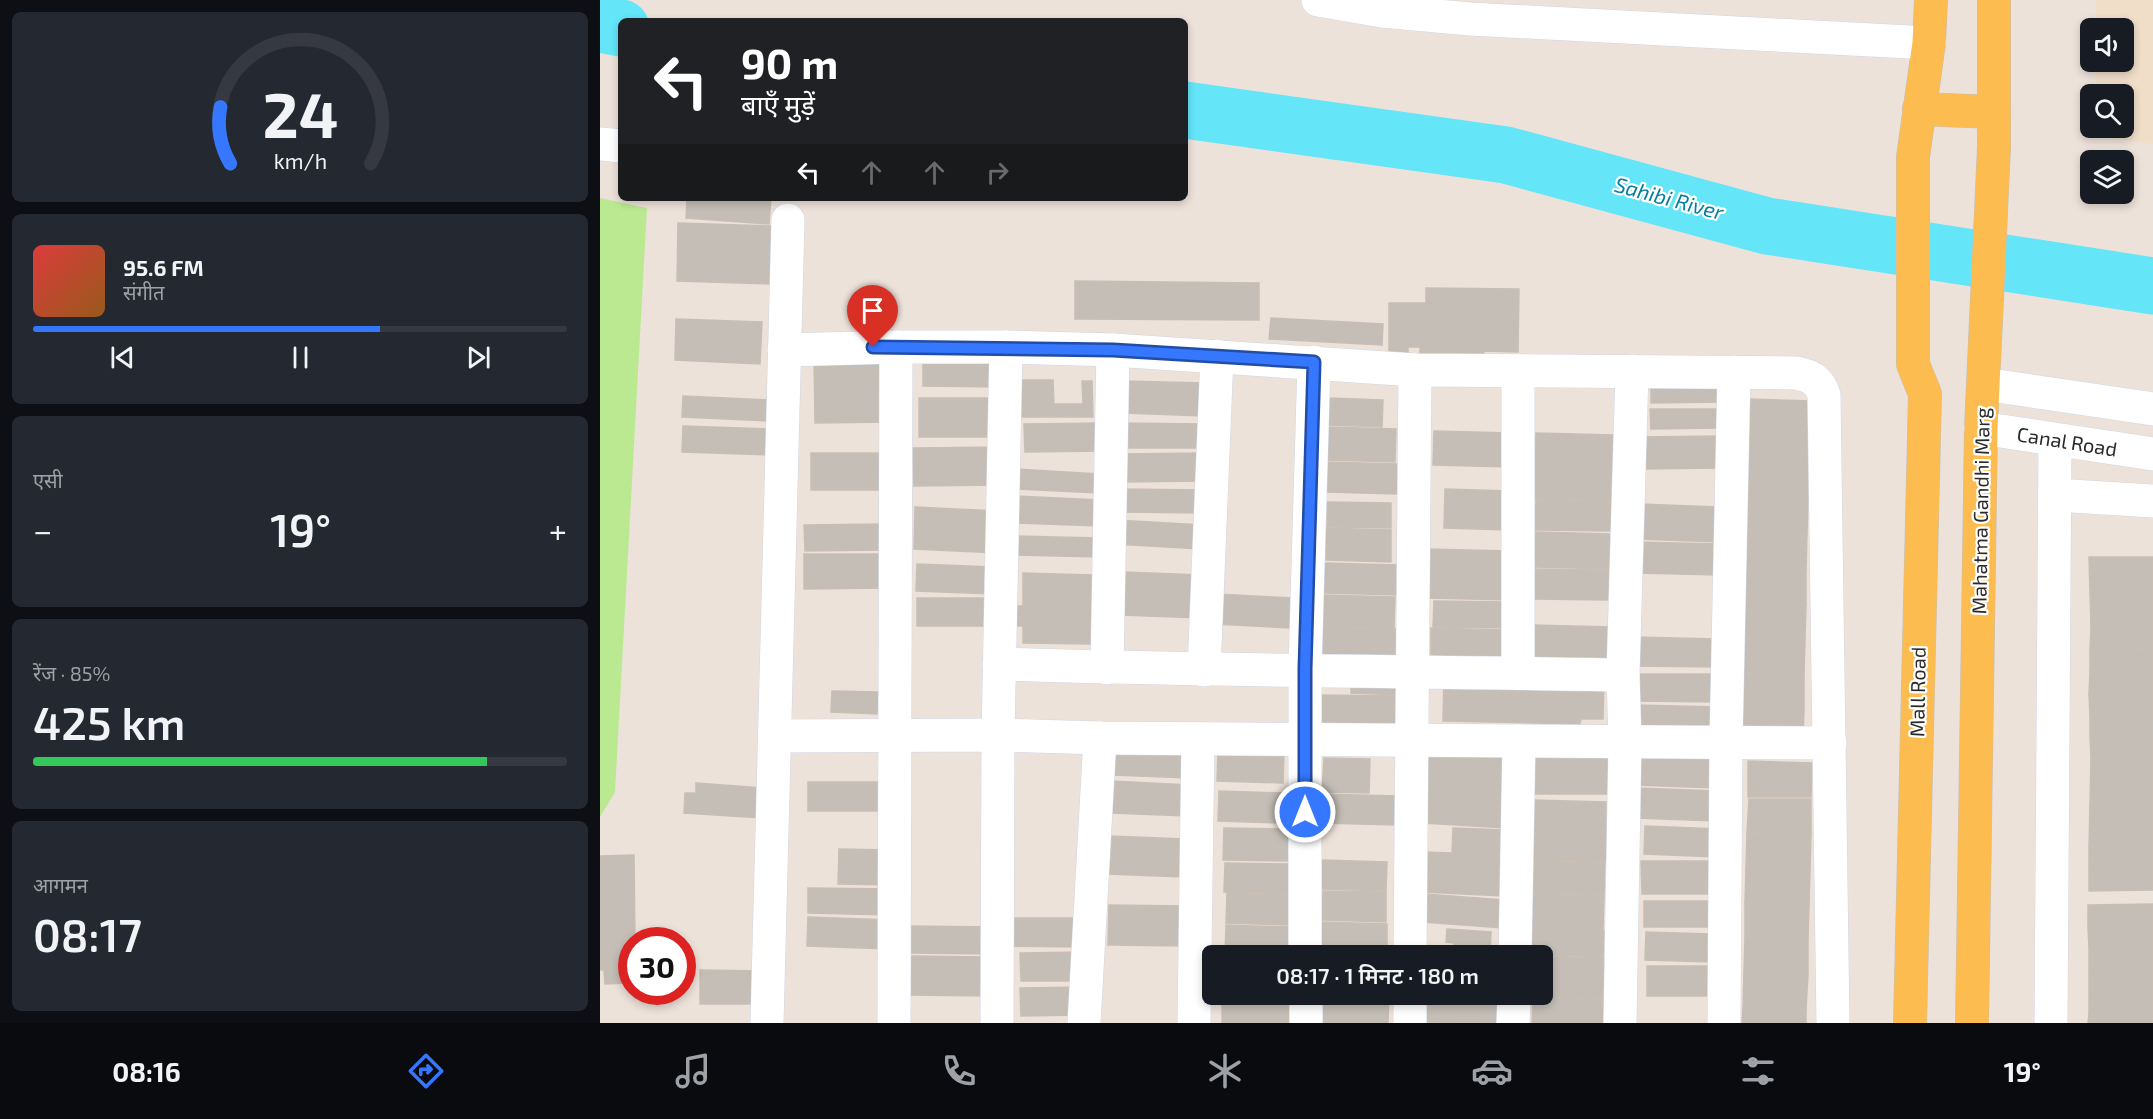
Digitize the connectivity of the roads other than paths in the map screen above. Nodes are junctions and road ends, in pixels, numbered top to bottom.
1 (1318, 0) edge
2 (1931, 0) edge
3 (1995, 0) edge
4 (1929, 43) junction
5 (1919, 109) junction
6 (1994, 112) junction
7 (600, 144) edge
8 (618, 146) edge
9 (789, 220) dead end
10 (896, 347) junction
11 (1006, 347) junction
12 (784, 350) junction
13 (1113, 350) junction
14 (1217, 356) junction
15 (1314, 362) junction
16 (1415, 370) junction
17 (1518, 371) junction
18 (1632, 371) junction
19 (1985, 371) junction
20 (1734, 372) junction
21 (2153, 409) edge
22 (1981, 429) junction
23 (2055, 441) junction
24 (2153, 454) edge
25 (2055, 495) junction
26 (2153, 501) edge
27 (999, 664) junction
28 (1107, 668) junction
29 (1305, 669) junction
30 (1204, 670) junction
31 (1413, 671) junction
32 (1518, 673) junction
33 (1623, 675) junction
34 (896, 735) junction
35 (998, 735) junction
36 (776, 736) junction
37 (1100, 738) junction
38 (1198, 739) junction
39 (1304, 740) junction
40 (1412, 740) junction
41 (1519, 741) junction
42 (1625, 741) junction
43 (1726, 742) junction
44 (1830, 743) junction
45 (1305, 945) edge
46 (1410, 945) edge
47 (1515, 945) edge
48 (1306, 1005) edge
49 (1410, 1005) edge
50 (1514, 1005) edge
51 (768, 1023) edge
52 (894, 1023) edge
53 (997, 1023) edge
54 (1084, 1023) edge
55 (1194, 1023) edge
56 (1306, 1023) edge
57 (1410, 1023) edge
58 (1513, 1023) edge
59 (1620, 1023) edge
60 (1724, 1023) edge
61 (1833, 1023) edge
62 (1910, 1023) edge
63 (1972, 1023) edge
64 (2051, 1023) edge

1 - 4 street
2 - 4 main road
3 - 6 main road, Mahatma Gandhi Marg
4 - 5 main road
5 - 6 main road
5 - 62 main road, Mall Road
6 - 19 main road, Mahatma Gandhi Marg
7 - 8 street
9 - 12 street
10 - 11 street
10 - 12 street
10 - 34 street
11 - 13 street
11 - 27 street
12 - 36 street
13 - 14 street
13 - 28 street
14 - 15 street
14 - 30 street
15 - 16 street
15 - 29 street
16 - 17 street
16 - 31 street
17 - 18 street
17 - 32 street
18 - 20 street
18 - 33 street
19 - 21 street
19 - 22 main road, Mahatma Gandhi Marg
20 - 43 street
20 - 44 street
22 - 23 street, Canal Road
22 - 63 main road, Mahatma Gandhi Marg
23 - 24 street, Canal Road
23 - 25 street
25 - 26 street
25 - 64 street
27 - 28 street
27 - 35 street
28 - 30 street
29 - 30 street
29 - 31 street
29 - 39 street
31 - 32 street
31 - 40 street
32 - 33 street
33 - 42 street
34 - 35 street
34 - 36 street
34 - 52 street
35 - 37 street
35 - 53 street
36 - 51 street
37 - 38 street
37 - 54 street
38 - 39 street
38 - 55 street
39 - 40 street
39 - 45 street
40 - 41 street
40 - 46 street
41 - 42 street
41 - 47 street
42 - 43 street
42 - 59 street
43 - 44 street
43 - 60 street
44 - 61 street
48 - 56 street
49 - 57 street
50 - 58 street

